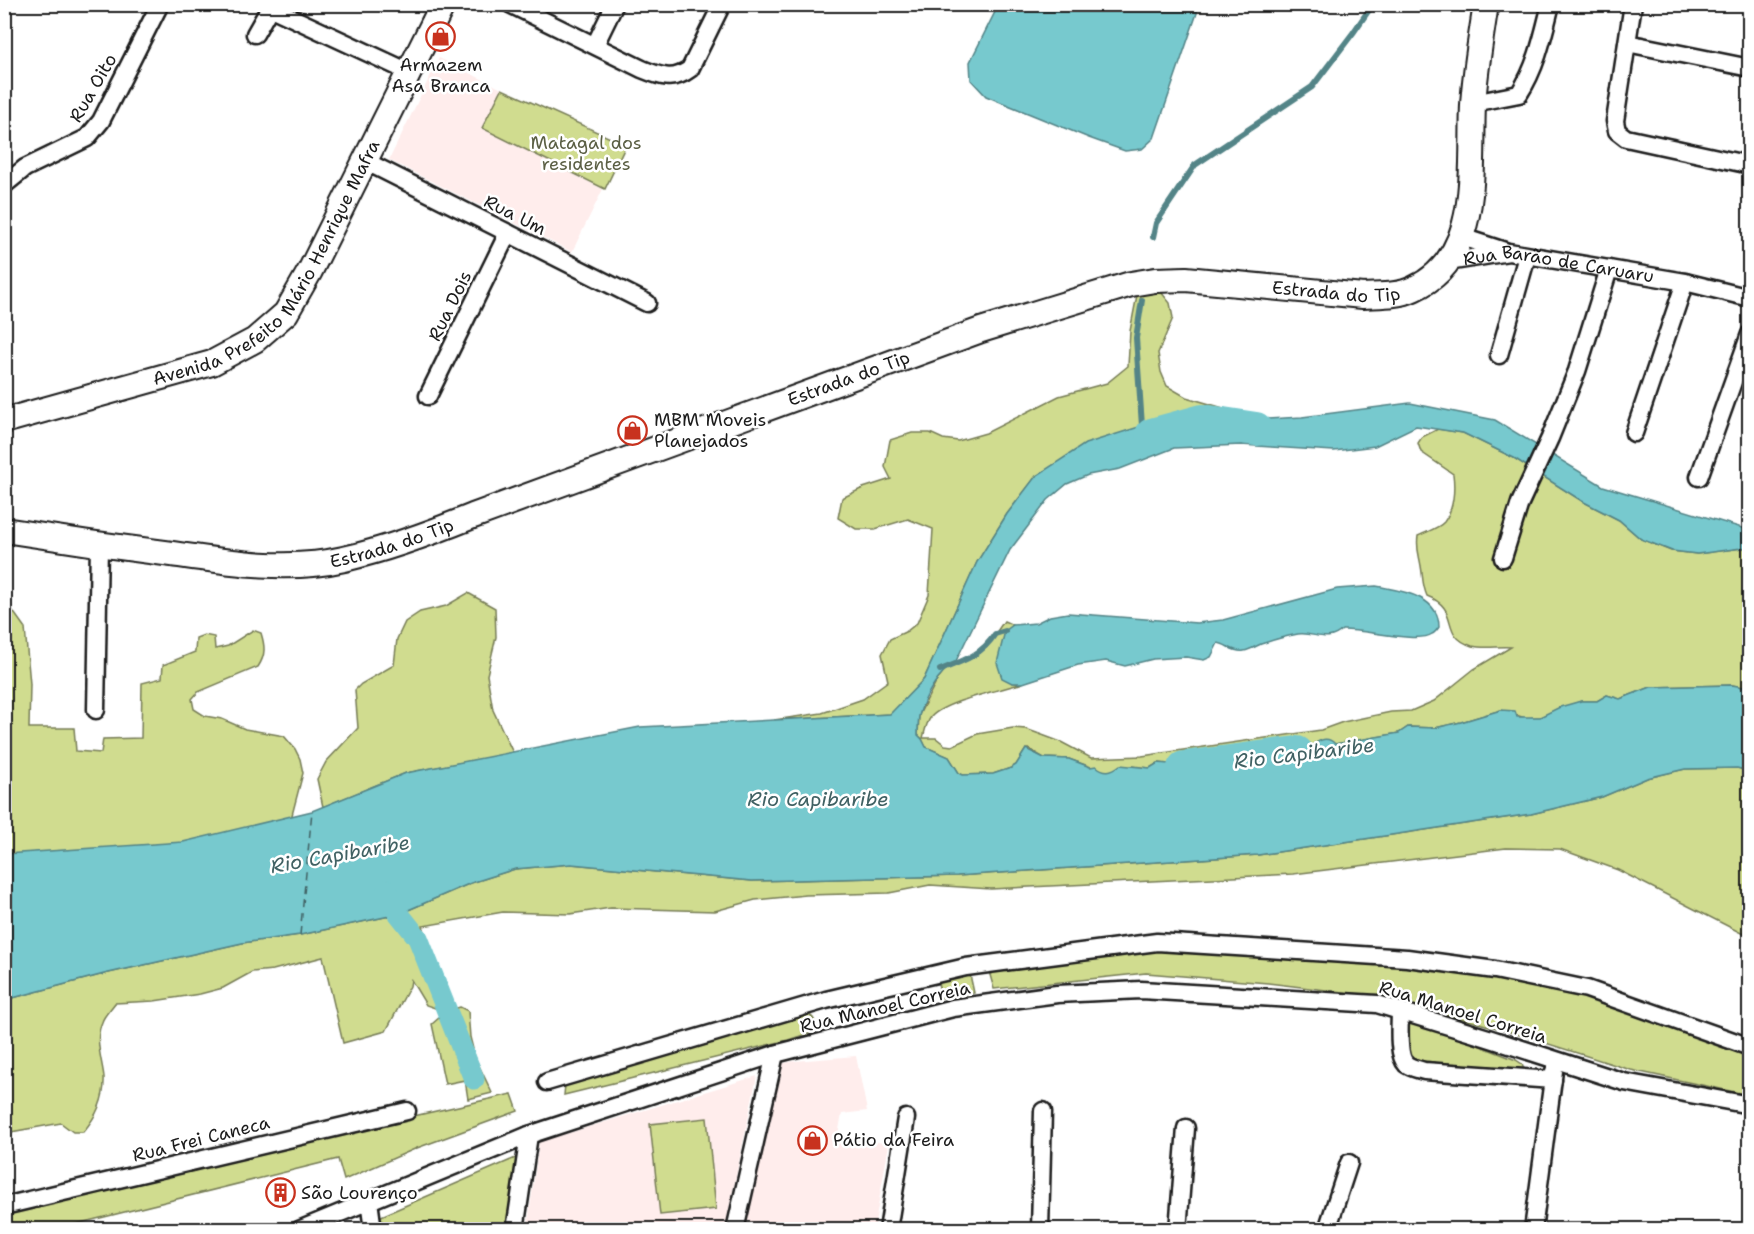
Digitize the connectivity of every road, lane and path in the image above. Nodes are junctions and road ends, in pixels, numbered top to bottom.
1 (160, 4) edge
2 (443, 4) edge
3 (510, 4) edge
4 (615, 4) edge
5 (722, 4) edge
6 (1486, 4) edge
7 (1551, 4) edge
8 (1633, 4) edge
9 (271, 6) edge
10 (255, 34) dead end
11 (1627, 43) junction
12 (595, 45) junction
13 (1749, 68) edge
14 (409, 72) junction
15 (1473, 103) junction
16 (365, 161) junction
17 (1749, 165) edge
18 (4, 185) edge
19 (508, 233) junction
20 (1462, 237) junction
21 (1509, 252) junction
22 (1527, 256) junction
23 (1448, 262) junction
24 (1610, 269) junction
25 (1685, 282) junction
26 (1749, 298) edge
27 (647, 303) dead end
28 (1749, 334) edge
29 (1499, 355) dead end
30 (428, 396) dead end
31 (4, 421) edge
32 (1634, 433) dead end
33 (1699, 477) dead end
34 (4, 530) edge
35 (99, 545) junction
36 (1503, 558) dead end
37 (96, 710) dead end
38 (1400, 1011) junction
39 (1749, 1047) edge
40 (775, 1054) junction
41 (1556, 1061) junction
42 (1553, 1080) junction
43 (547, 1082) dead end
44 (1749, 1105) edge
45 (407, 1111) dead end
46 (1043, 1112) dead end
47 (906, 1118) dead end
48 (1185, 1128) dead end
49 (530, 1135) junction
50 (1349, 1163) dead end
51 (369, 1201) junction
52 (4, 1206) edge
53 (300, 1230) edge
54 (373, 1230) edge
55 (515, 1230) edge
56 (735, 1230) edge
57 (888, 1230) edge
58 (1040, 1230) edge
59 (1178, 1230) edge
60 (1327, 1230) edge
61 (1533, 1230) edge

1 - 18 street, Rua Oito
2 - 14 street, Avenida Prefeito Mário Henrique Mafra
3 - 12 street
4 - 12 street
5 - 12 street
6 - 15 street, Rua Barão de Caruaru
7 - 15 street
8 - 11 street
9 - 10 street
9 - 14 street
11 - 13 street
11 - 17 street
14 - 16 street, Avenida Prefeito Mário Henrique Mafra
15 - 20 street, Rua Barão de Caruaru
16 - 19 street, Rua Um
16 - 31 street, Avenida Prefeito Mário Henrique Mafra
19 - 27 street, Rua Um
19 - 30 street, Rua Dois
20 - 21 street
20 - 23 street, Rua Barão de Caruaru
21 - 22 street, Rua Barão de Caruaru
21 - 23 street, Rua Barão de Caruaru
22 - 24 street, Rua Barão de Caruaru
22 - 29 street
23 - 35 street, Estrada do Tip
24 - 25 street, Rua Barão de Caruaru
24 - 36 street
25 - 26 street, Rua Barão de Caruaru
25 - 32 street
28 - 33 street
34 - 35 street, Estrada do Tip
35 - 37 street
38 - 40 street, Rua Manoel Correia
38 - 41 street, Rua Manoel Correia
38 - 42 street
39 - 43 street
40 - 49 street, Rua Manoel Correia
40 - 56 street
41 - 42 street
41 - 44 street, Rua Manoel Correia
42 - 61 street
45 - 52 street, Rua Frei Caneca
46 - 58 street
47 - 57 street
48 - 59 street
49 - 51 street, Rua Manoel Correia
49 - 55 street
50 - 60 street
51 - 53 street, Rua Manoel Correia
51 - 54 street

